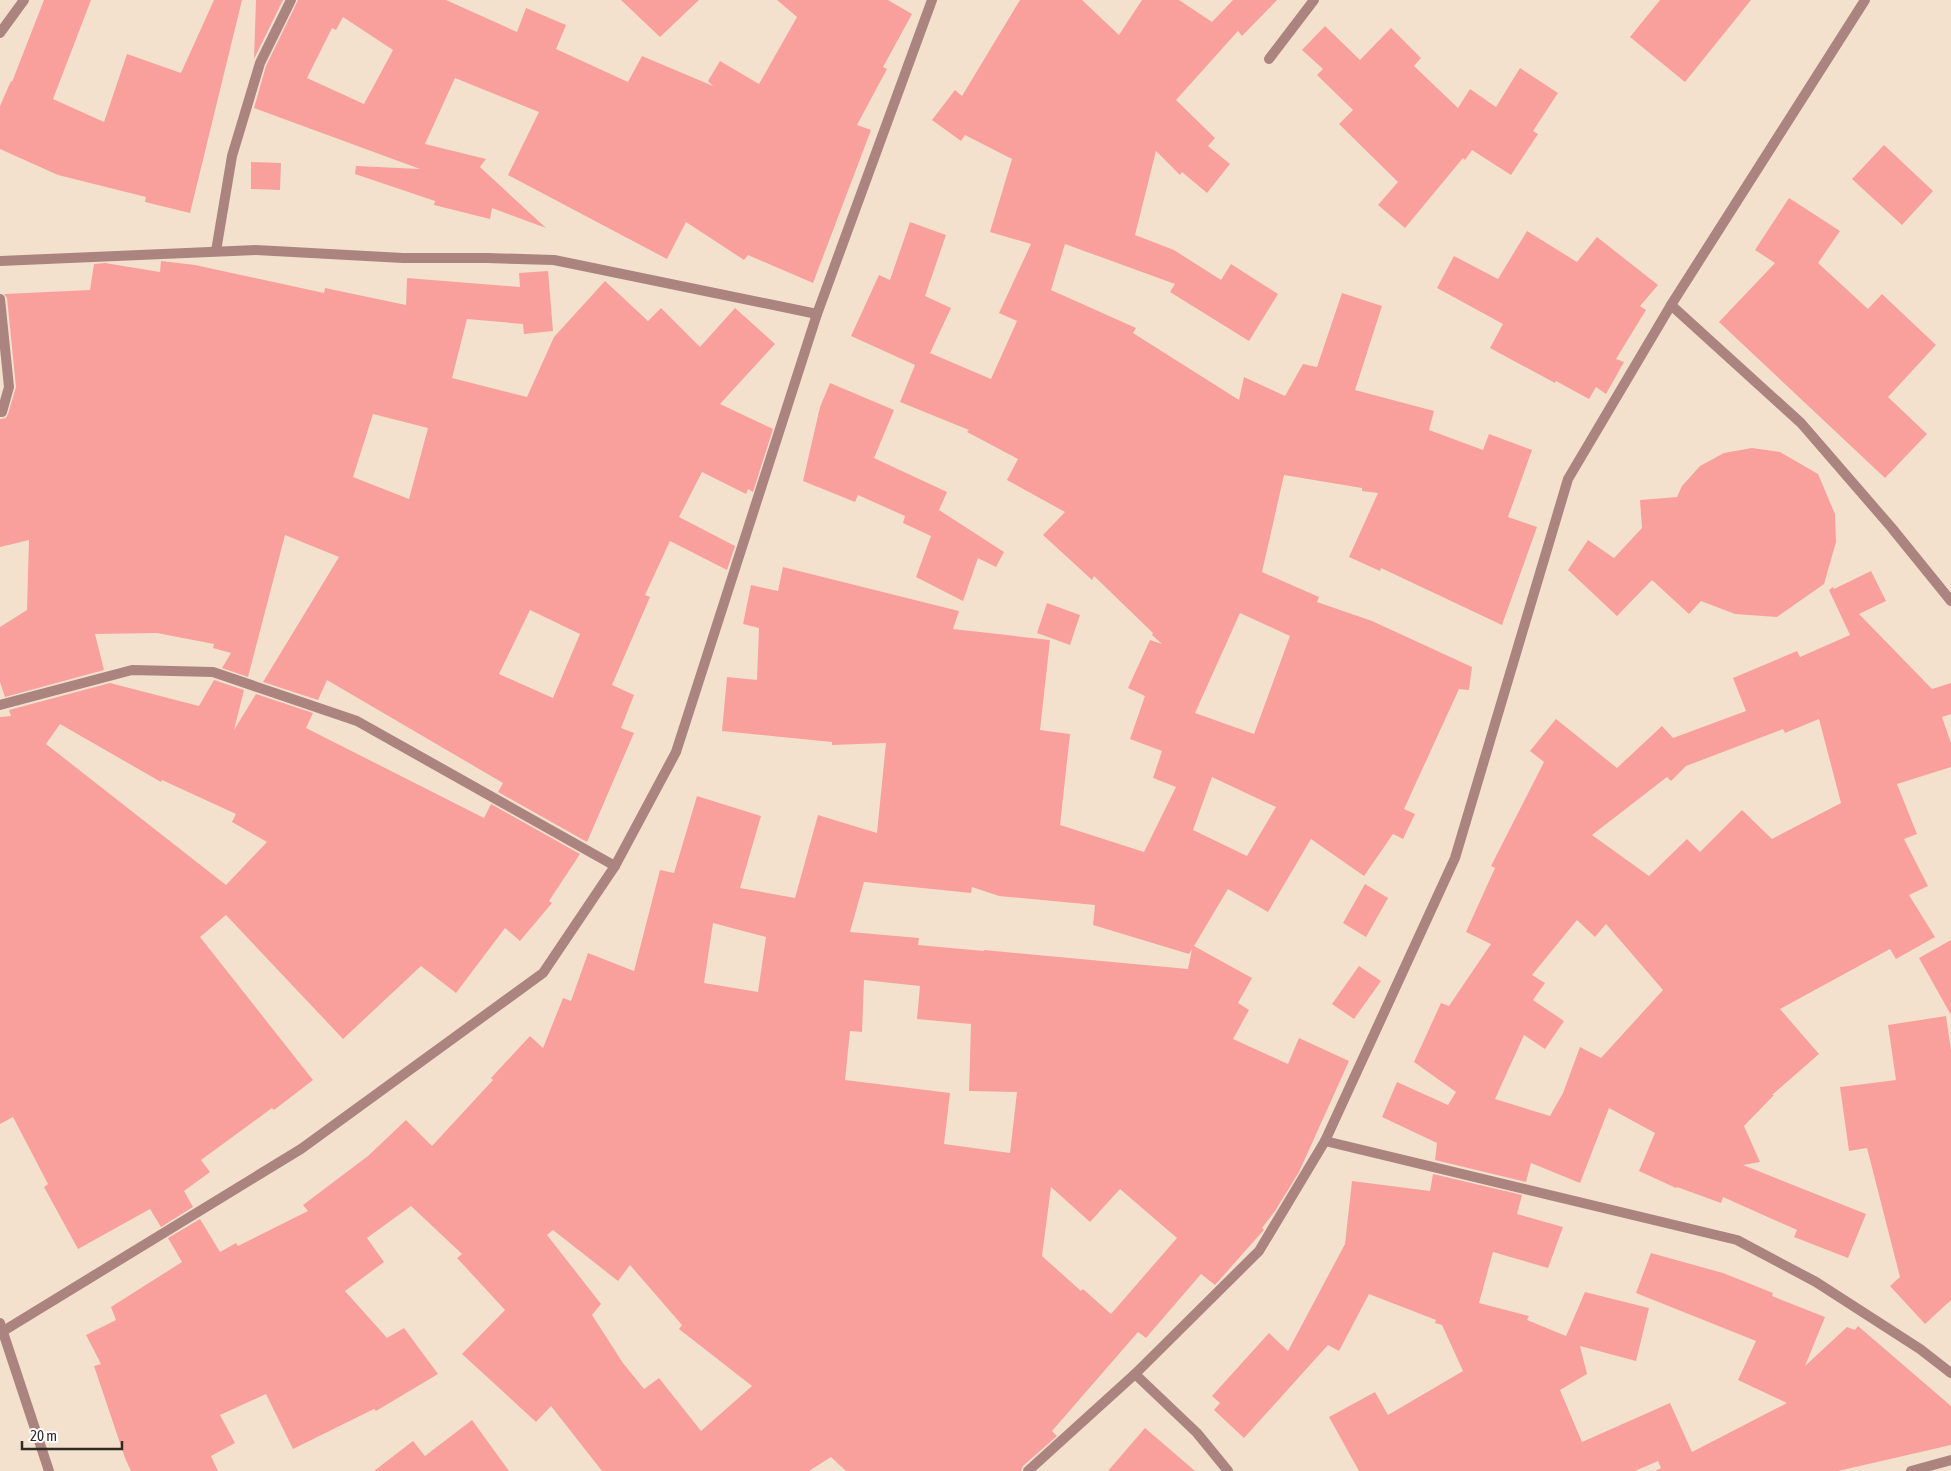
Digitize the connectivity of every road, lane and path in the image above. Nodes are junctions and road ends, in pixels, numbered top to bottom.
1 (24, 0) edge
2 (291, 0) edge
3 (932, 0) edge
4 (1314, 0) edge
5 (1865, 0) edge
6 (0, 33) edge
7 (1269, 59) dead end
8 (216, 251) junction
9 (0, 261) edge
10 (0, 299) edge
11 (1671, 305) junction
12 (817, 314) junction
13 (0, 412) edge
14 (1951, 601) edge
15 (0, 705) edge
16 (615, 866) junction
17 (1325, 1141) junction
18 (1, 1330) edge
19 (1951, 1373) edge
20 (1135, 1374) junction
21 (1951, 1460) edge
22 (49, 1471) edge
23 (1028, 1471) edge
24 (1228, 1471) edge
25 (1911, 1471) edge

1 - 6 street
2 - 8 street
3 - 12 street
4 - 7 street
5 - 11 street
8 - 9 street
8 - 12 street
10 - 13 street
11 - 14 street
11 - 17 street
12 - 16 street
15 - 16 street
16 - 18 street
17 - 19 street
17 - 20 street
18 - 22 street
20 - 23 street
20 - 24 street
21 - 25 street

